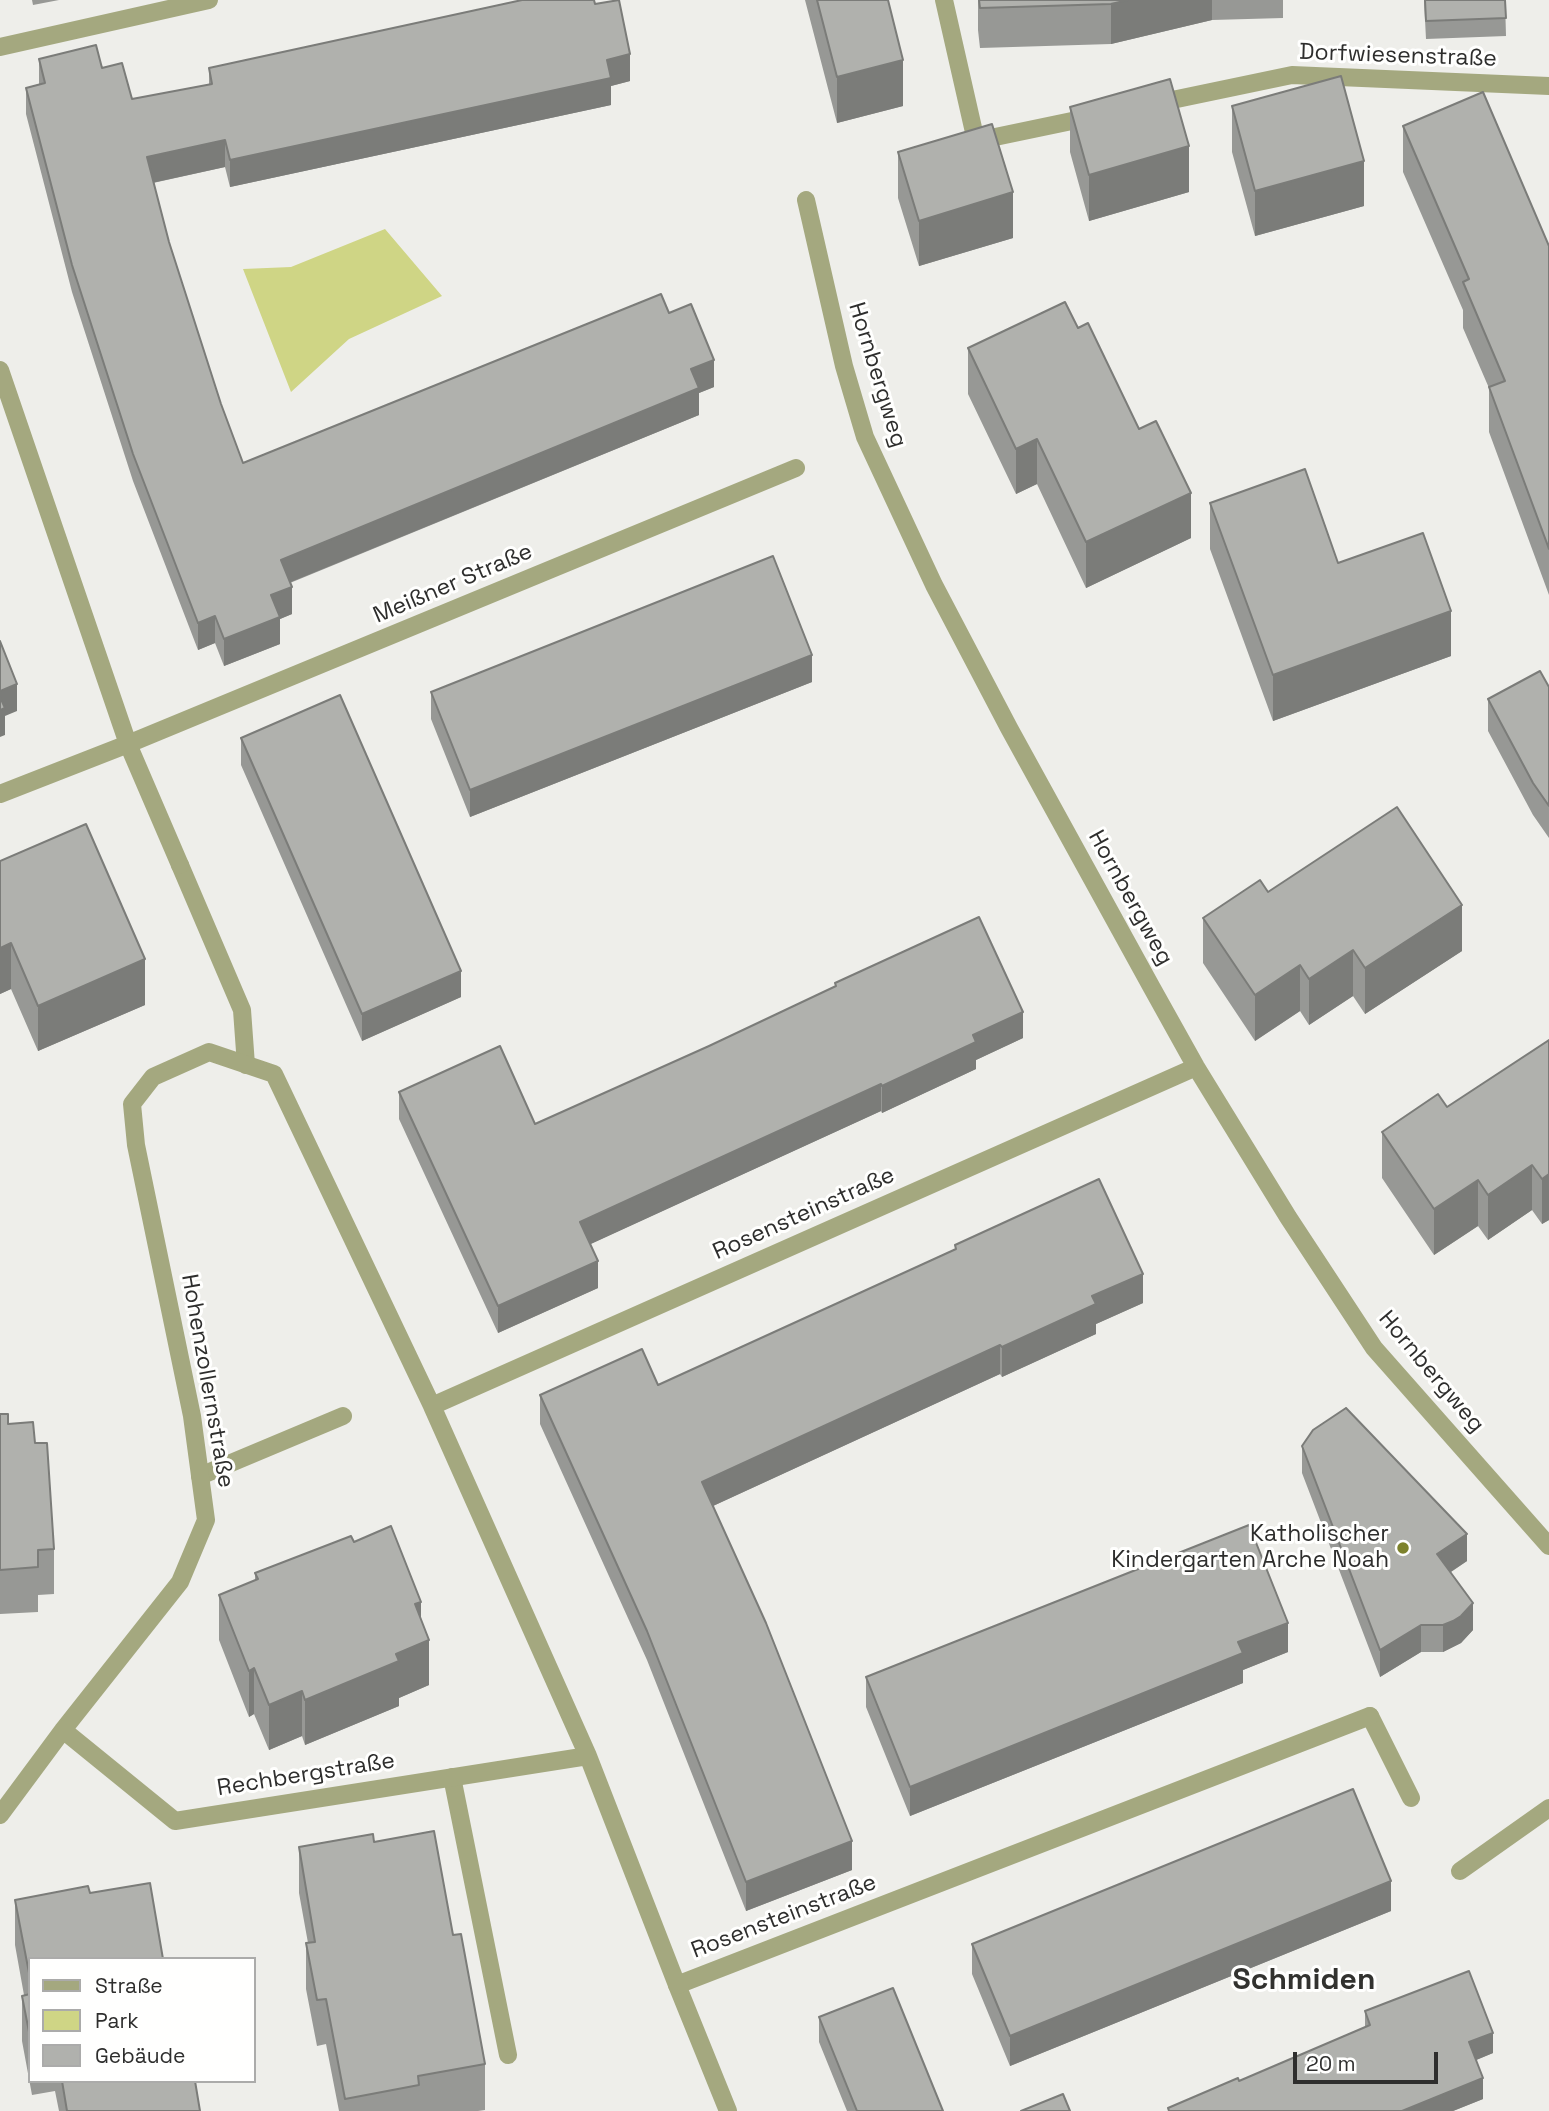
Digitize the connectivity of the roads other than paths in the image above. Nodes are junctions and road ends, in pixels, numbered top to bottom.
1 (209, 0) edge
2 (944, 0) edge
3 (0, 47) edge
4 (1549, 86) edge
5 (1134, 108) edge
6 (1108, 113) edge
7 (806, 200) dead end
8 (0, 370) edge
9 (796, 468) dead end
10 (128, 744) junction
11 (0, 794) edge
12 (246, 1065) junction
13 (1196, 1068) junction
14 (136, 1145) joint
15 (432, 1406) junction
16 (343, 1416) dead end
17 (200, 1476) junction
18 (1549, 1546) edge
19 (63, 1730) junction
20 (588, 1756) junction
21 (453, 1777) junction
22 (1411, 1798) dead end
23 (1549, 1808) edge
24 (0, 1815) edge
25 (1460, 1871) dead end
26 (677, 1985) junction
27 (508, 2054) dead end
28 (729, 2111) edge

1 - 3 street
2 - 6 street
4 - 5 street, Dorfwiesenstraße
7 - 13 street, Hornbergweg
8 - 10 street
9 - 10 street, Meißner Straße
10 - 11 street, Meißner Straße
10 - 12 street
12 - 14 street, Rosensteinstraße
12 - 15 street, Rosensteinstraße
13 - 15 street, Rosensteinstraße
13 - 18 street, Hornbergweg
14 - 17 street, Hohenzollernstraße
15 - 20 street, Rosensteinstraße
16 - 17 street
17 - 19 street, Hohenzollernstraße
19 - 21 street, Rechbergstraße
19 - 24 street, Hohenzollernstraße
20 - 21 street, Rechbergstraße
20 - 26 street, Rosensteinstraße
21 - 27 street
22 - 26 street, Rosensteinstraße
23 - 25 street
26 - 28 street

